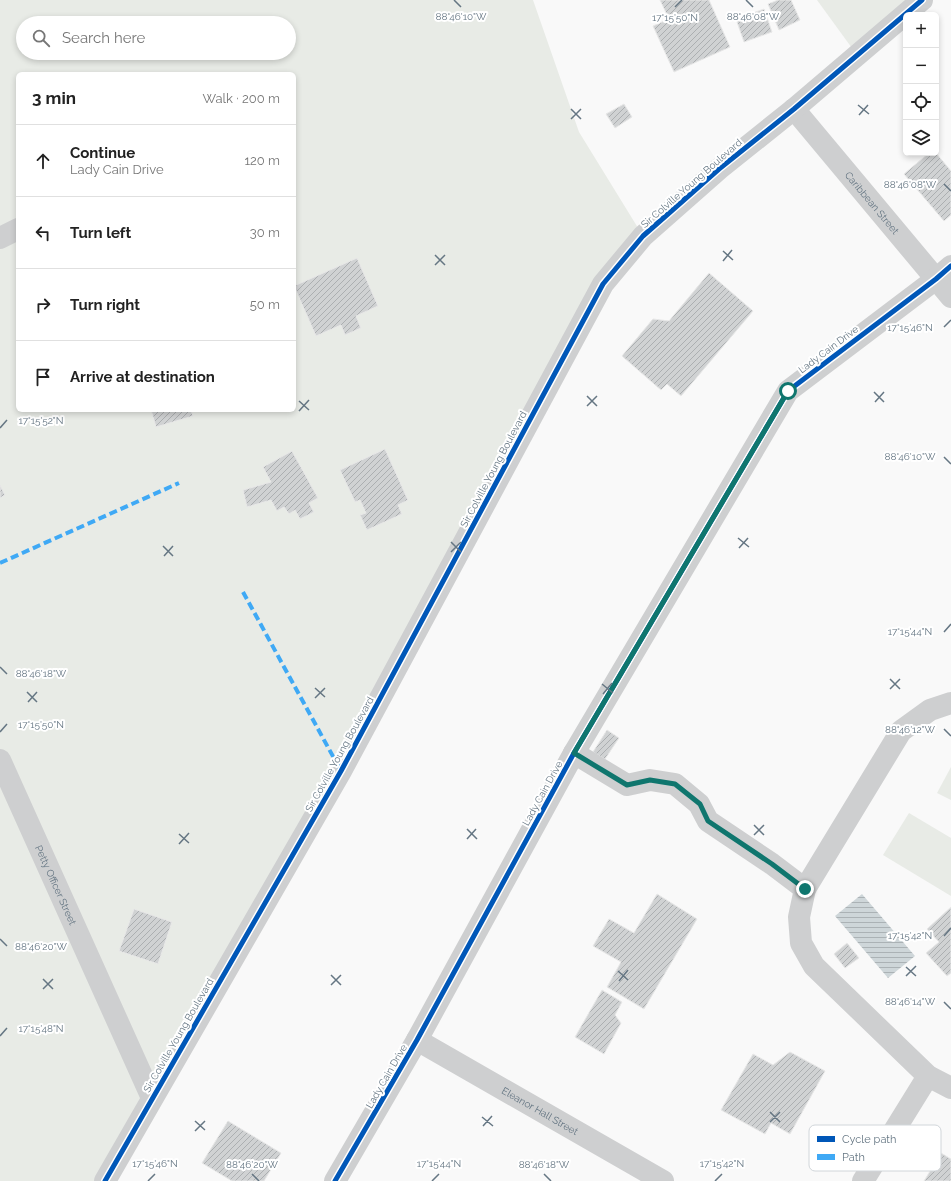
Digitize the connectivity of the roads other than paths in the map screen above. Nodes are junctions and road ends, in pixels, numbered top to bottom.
1 (922, 0) edge
2 (794, 109) junction
3 (16, 230) edge
4 (0, 238) edge
5 (944, 273) edge
6 (951, 297) edge
7 (951, 703) edge
8 (574, 753) junction
9 (0, 760) edge
10 (805, 889) junction
11 (417, 1040) junction
12 (928, 1076) junction
13 (951, 1088) edge
14 (152, 1098) junction
15 (898, 1125) edge
16 (869, 1171) edge
17 (105, 1181) edge
18 (335, 1181) edge
19 (663, 1181) edge
20 (863, 1181) edge

1 - 2 street, Sir Colville Young Boulevard
2 - 5 street, Caribbean Street
2 - 14 street, Sir Colville Young Boulevard
3 - 4 street
5 - 6 street, Caribbean Street
5 - 8 street, Lady Cain Drive
7 - 10 street
8 - 10 street
8 - 11 street, Lady Cain Drive
9 - 14 street, Petty Officer Street
10 - 12 street
11 - 18 street, Lady Cain Drive
11 - 19 street, Eleanor Hall Street
12 - 13 street
12 - 15 street
14 - 17 street, Sir Colville Young Boulevard
16 - 20 street

